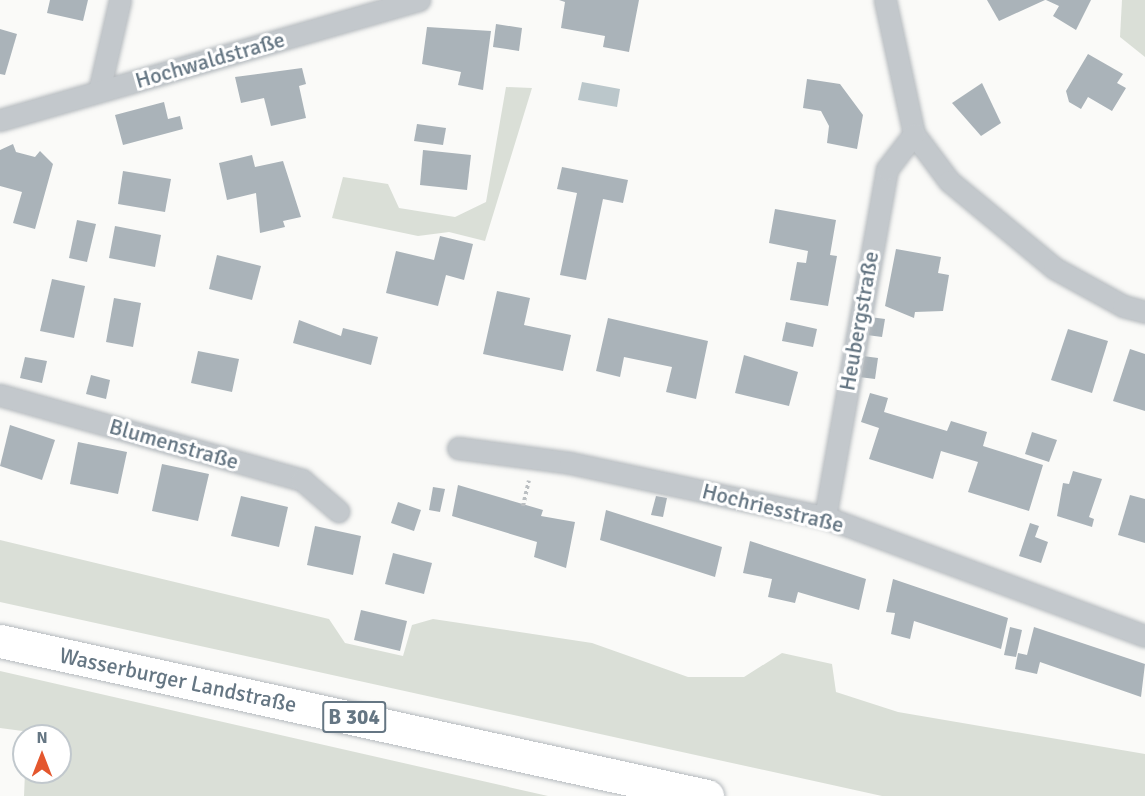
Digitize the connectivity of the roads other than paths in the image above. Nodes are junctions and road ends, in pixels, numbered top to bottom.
1 (120, 0) edge
2 (419, 0) edge
3 (885, 0) edge
4 (99, 91) junction
5 (0, 120) edge
6 (914, 134) junction
7 (1145, 312) edge
8 (0, 395) edge
9 (458, 448) dead end
10 (338, 511) dead end
11 (825, 517) junction
12 (1145, 636) edge
13 (0, 641) edge
14 (707, 796) edge

1 - 4 street
2 - 4 street, Hochwaldstraße
3 - 6 street
4 - 5 street, Hochwaldstraße
6 - 7 street
6 - 11 street, Heubergstraße
8 - 10 street, Blumenstraße
9 - 11 street, Hochriesstraße
11 - 12 street, Hochriesstraße
13 - 14 main road, Wasserburger Landstraße / B 304

